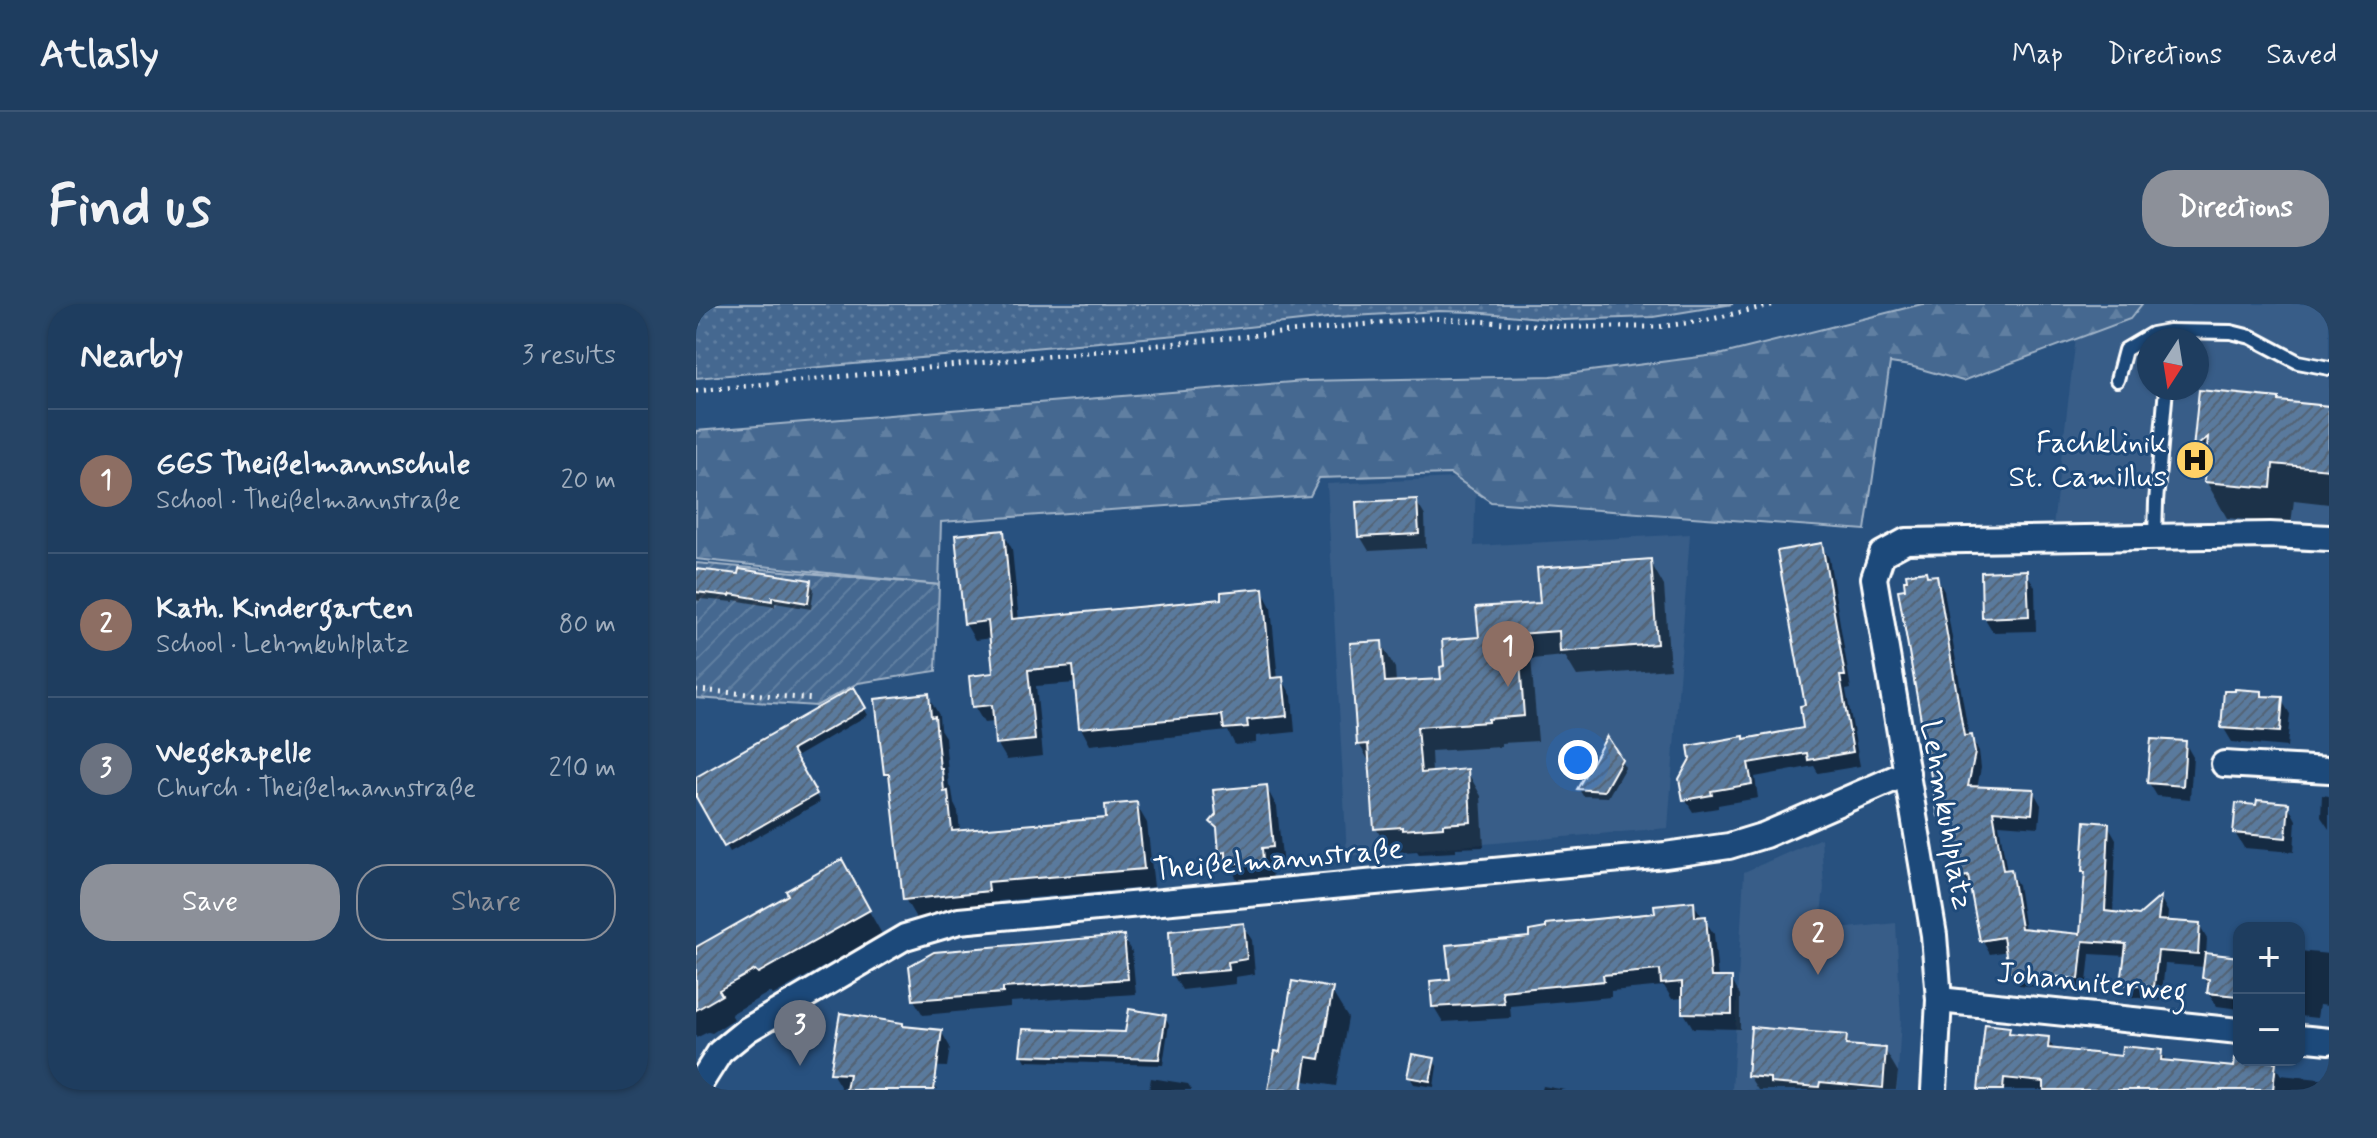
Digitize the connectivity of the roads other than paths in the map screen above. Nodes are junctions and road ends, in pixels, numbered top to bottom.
1 (2209, 333) edge
2 (2137, 343) edge
3 (2329, 368) edge
4 (2117, 380) dead end
5 (2165, 400) edge
6 (2155, 536) junction
7 (2329, 538) edge
8 (2224, 764) dead end
9 (2329, 770) edge
10 (1907, 773) junction
11 (1939, 1000) junction
12 (2233, 1030) edge
13 (2305, 1039) edge
14 (2329, 1041) edge
15 (696, 1090) edge
16 (1934, 1090) edge

1 - 3 lane
2 - 4 lane
5 - 6 lane
6 - 7 street
6 - 10 street, Lehmkuhlplatz
8 - 9 street
10 - 11 street, Lehmkuhlplatz
10 - 15 street, Theißelmannstraße
11 - 12 street, Johanniterweg
11 - 16 street, Lehmkuhlplatz
13 - 14 street

